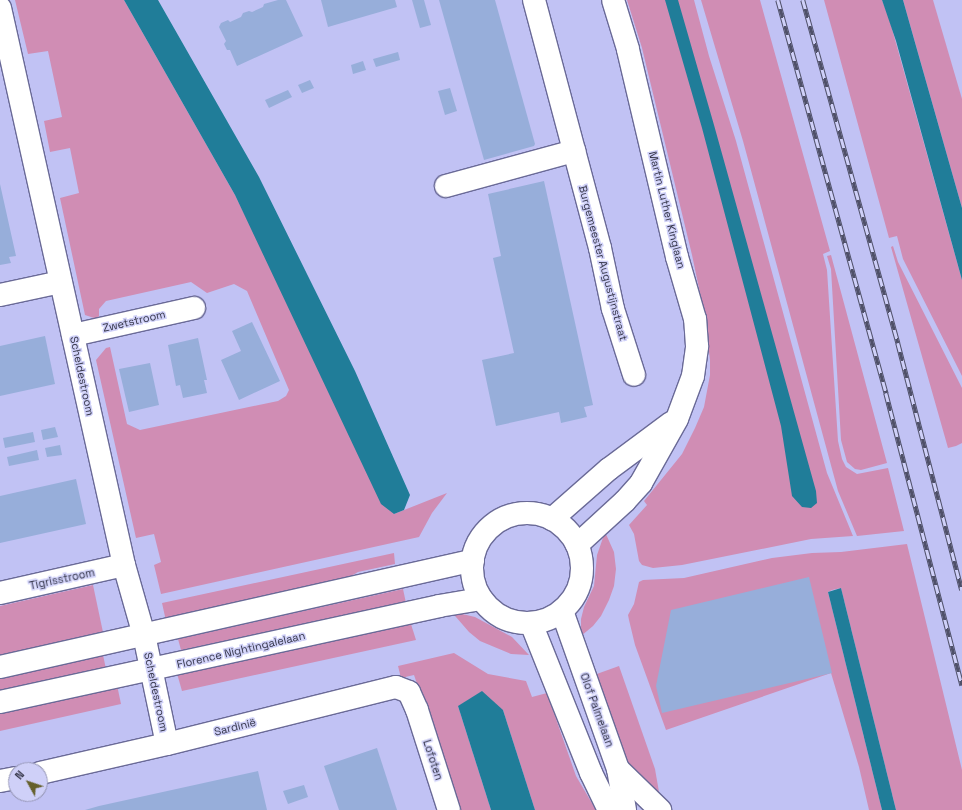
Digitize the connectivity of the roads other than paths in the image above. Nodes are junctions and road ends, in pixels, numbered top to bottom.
1 (534, 0) edge
2 (613, 0) edge
3 (0, 8) edge
4 (574, 152) junction
5 (446, 186) dead end
6 (61, 282) junction
7 (0, 295) edge
8 (194, 308) dead end
9 (73, 335) junction
10 (634, 375) dead end
11 (677, 419) junction
12 (552, 519) junction
13 (577, 545) junction
14 (473, 560) junction
15 (124, 565) junction
16 (0, 593) edge
17 (481, 599) junction
18 (562, 610) junction
19 (531, 623) junction
20 (144, 635) junction
21 (0, 667) edge
22 (151, 670) junction
23 (0, 702) edge
24 (417, 710) joint
25 (167, 744) junction
26 (48, 770) edge
27 (618, 770) junction
28 (449, 810) edge
29 (609, 810) edge
30 (625, 810) edge
31 (660, 810) edge

1 - 4 street, Burgemeester Augustijnstraat
2 - 11 street, Martin Luther Kinglaan
3 - 6 street, Scheldestroom
4 - 5 street
4 - 10 street, Burgemeester Augustijnstraat
6 - 7 street
6 - 9 street, Scheldestroom
8 - 9 street, Zwetstroom
9 - 15 street, Scheldestroom
11 - 12 street
11 - 13 street, Martin Luther Kinglaan
12 - 13 street
12 - 14 street
13 - 18 street
14 - 17 street
14 - 20 street
15 - 16 street, Tigrisstroom
15 - 20 street, Scheldestroom
17 - 19 street
17 - 22 street, Florence Nightingalelaan
18 - 19 street
18 - 27 street, Olof Palmelaan
19 - 29 street
20 - 21 street
20 - 22 street, Scheldestroom
22 - 23 street, Florence Nightingalelaan
22 - 25 street, Scheldestroom
24 - 25 street, Sardinië
24 - 28 street, Lofoten
25 - 26 street, Sardinië
27 - 30 street, Olof Palmelaan
27 - 31 street

